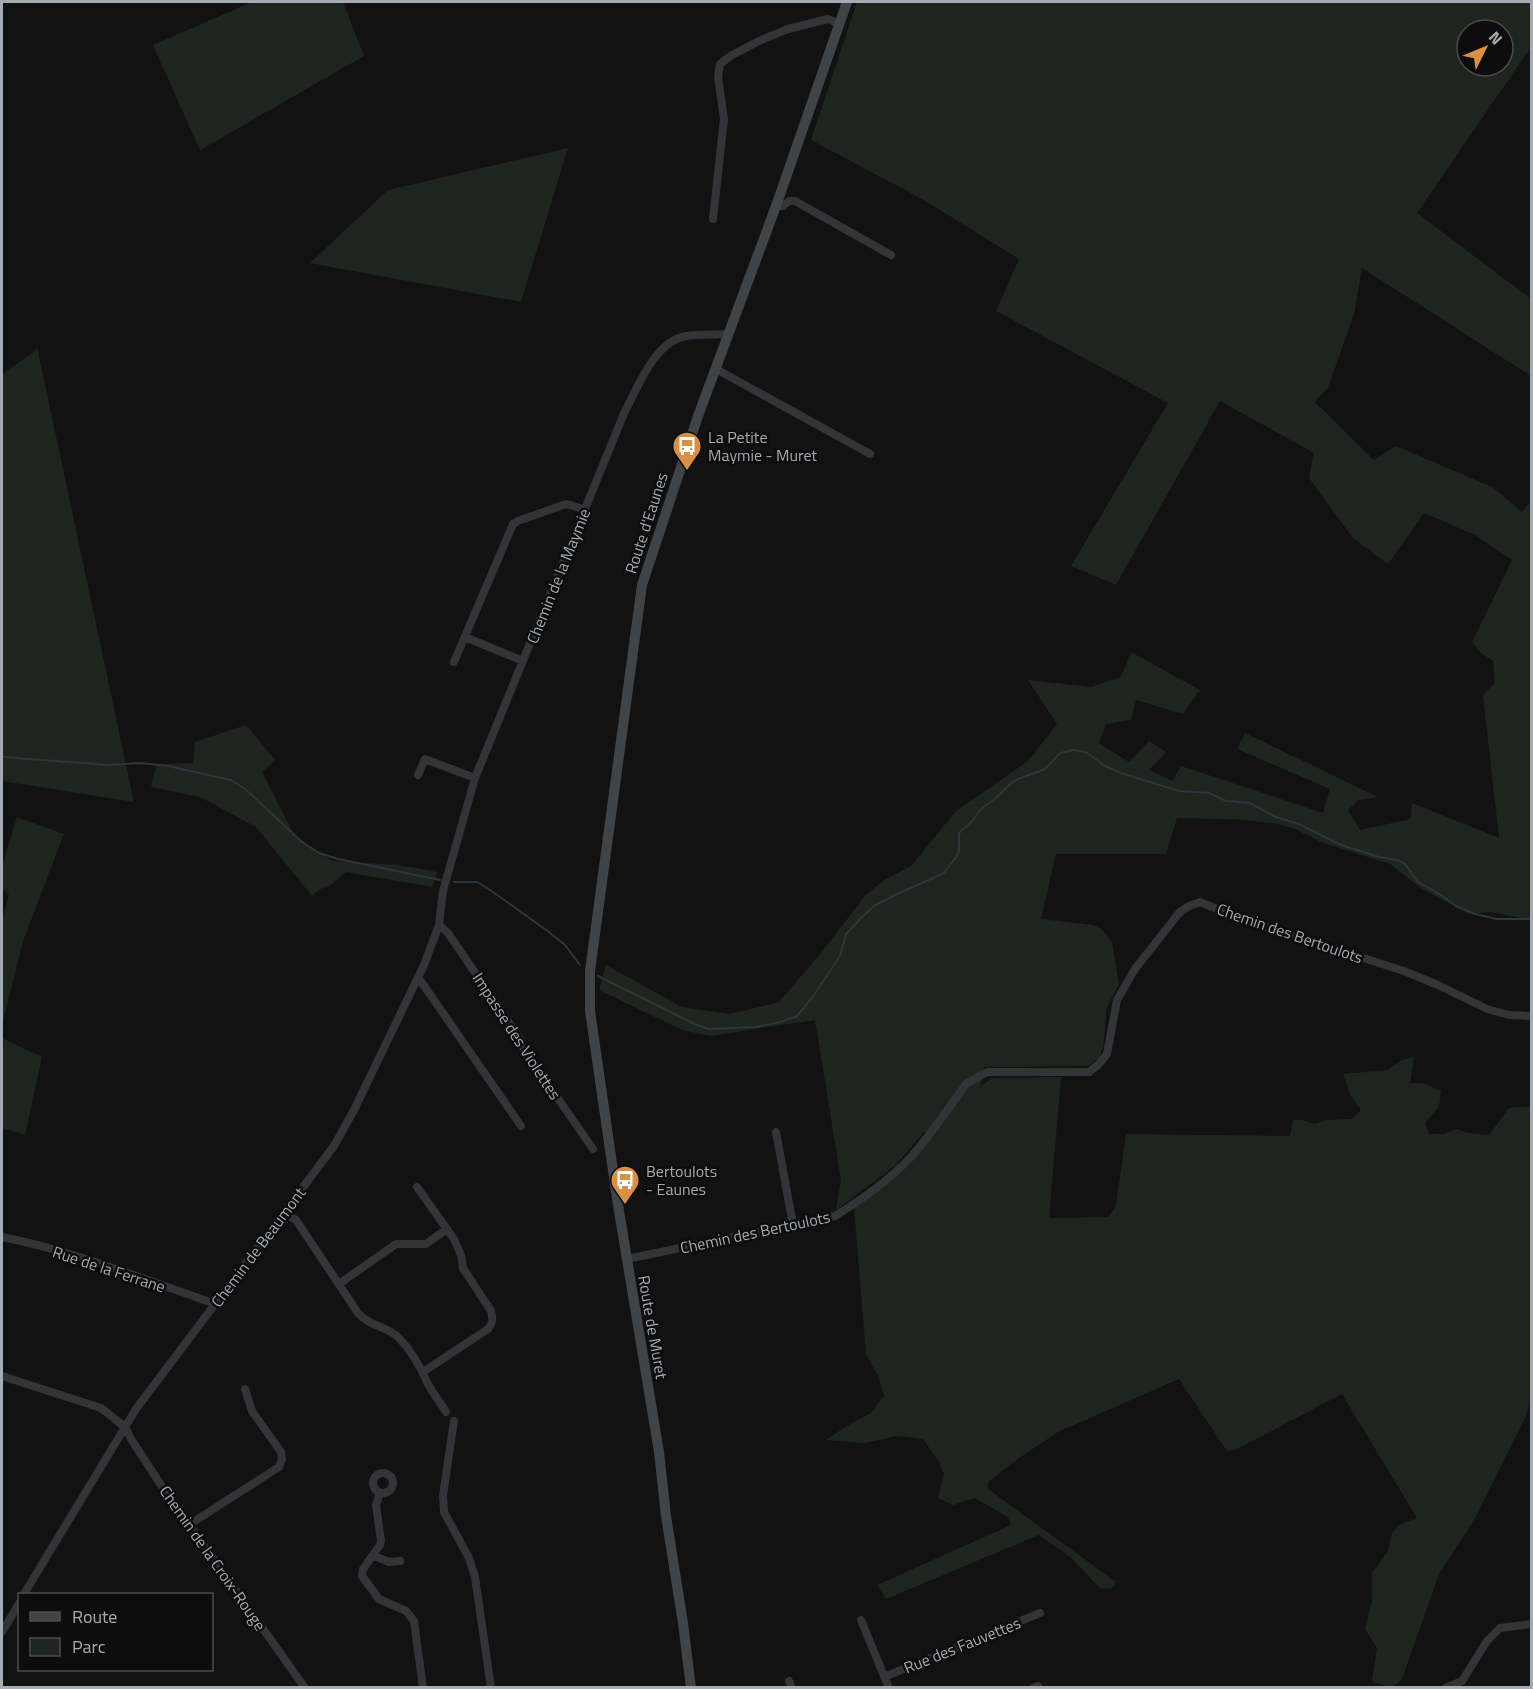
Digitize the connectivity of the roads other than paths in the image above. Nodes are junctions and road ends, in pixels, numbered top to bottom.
1 (847, 2) edge
2 (840, 24) junction
3 (776, 206) junction
4 (713, 219) dead end
5 (891, 255) dead end
6 (728, 334) junction
7 (716, 369) junction
8 (870, 454) dead end
9 (585, 510) junction
10 (465, 637) junction
11 (523, 661) junction
12 (454, 662) dead end
13 (418, 775) dead end
14 (475, 778) junction
15 (446, 877) joint
16 (439, 925) junction
17 (590, 971) joint
18 (418, 977) junction
19 (1532, 1016) edge
20 (521, 1126) dead end
21 (776, 1132) dead end
22 (593, 1149) dead end
23 (417, 1187) dead end
24 (284, 1213) junction
25 (793, 1225) junction
26 (447, 1229) junction
27 (2, 1237) edge
28 (627, 1259) junction
29 (339, 1284) junction
30 (216, 1304) junction
31 (423, 1372) junction
32 (2, 1376) edge
33 (245, 1389) dead end
34 (446, 1412) dead end
35 (454, 1421) dead end
36 (125, 1426) junction
37 (380, 1493) dead end
38 (190, 1524) junction
39 (374, 1556) junction
40 (400, 1561) dead end
41 (25, 1593) edge
42 (18, 1605) edge
43 (1040, 1613) dead end
44 (861, 1620) dead end
45 (4, 1623) edge
46 (1532, 1624) edge
47 (2, 1632) edge
48 (884, 1677) junction
49 (305, 1688) edge
50 (423, 1688) edge
51 (491, 1688) edge
52 (690, 1688) edge
53 (889, 1688) edge
54 (1446, 1688) edge

1 - 2 main road, Route d'Eaunes
2 - 3 main road, Route d'Eaunes
2 - 4 street
3 - 5 street
3 - 6 main road, Route d'Eaunes
6 - 7 main road, Route d'Eaunes
6 - 9 street, Chemin de la Maymie
7 - 8 street
7 - 17 main road, Route d'Eaunes
9 - 10 street
9 - 11 street, Chemin de la Maymie
10 - 11 street
10 - 12 street
11 - 14 street, Chemin de la Maymie
13 - 14 street
14 - 15 street, Chemin de la Maymie
15 - 16 street, Chemin de Beaumont
16 - 18 street, Chemin de Beaumont
16 - 22 street, Impasse des Violettes
17 - 28 main road, Route de Muret
18 - 20 street
18 - 24 street, Chemin de Beaumont
19 - 25 street, Chemin des Bertoulots
21 - 25 street
23 - 26 street
24 - 29 street
24 - 30 street, Chemin de Beaumont
25 - 28 street, Chemin des Bertoulots
26 - 29 street
26 - 31 street
27 - 30 street, Rue de la Ferrane
28 - 52 main road, Route de Muret
29 - 31 street
30 - 36 street, Chemin de Beaumont
31 - 34 street
32 - 36 street
33 - 38 street
35 - 51 street
36 - 38 street, Chemin de la Croix-Rouge
36 - 41 street, Chemin de Beaumont
37 - 39 street
38 - 49 street, Chemin de la Croix-Rouge
39 - 40 street
39 - 50 street
42 - 45 street
43 - 48 street, Rue des Fauvettes
44 - 48 street
45 - 47 street
46 - 54 street
48 - 53 street

